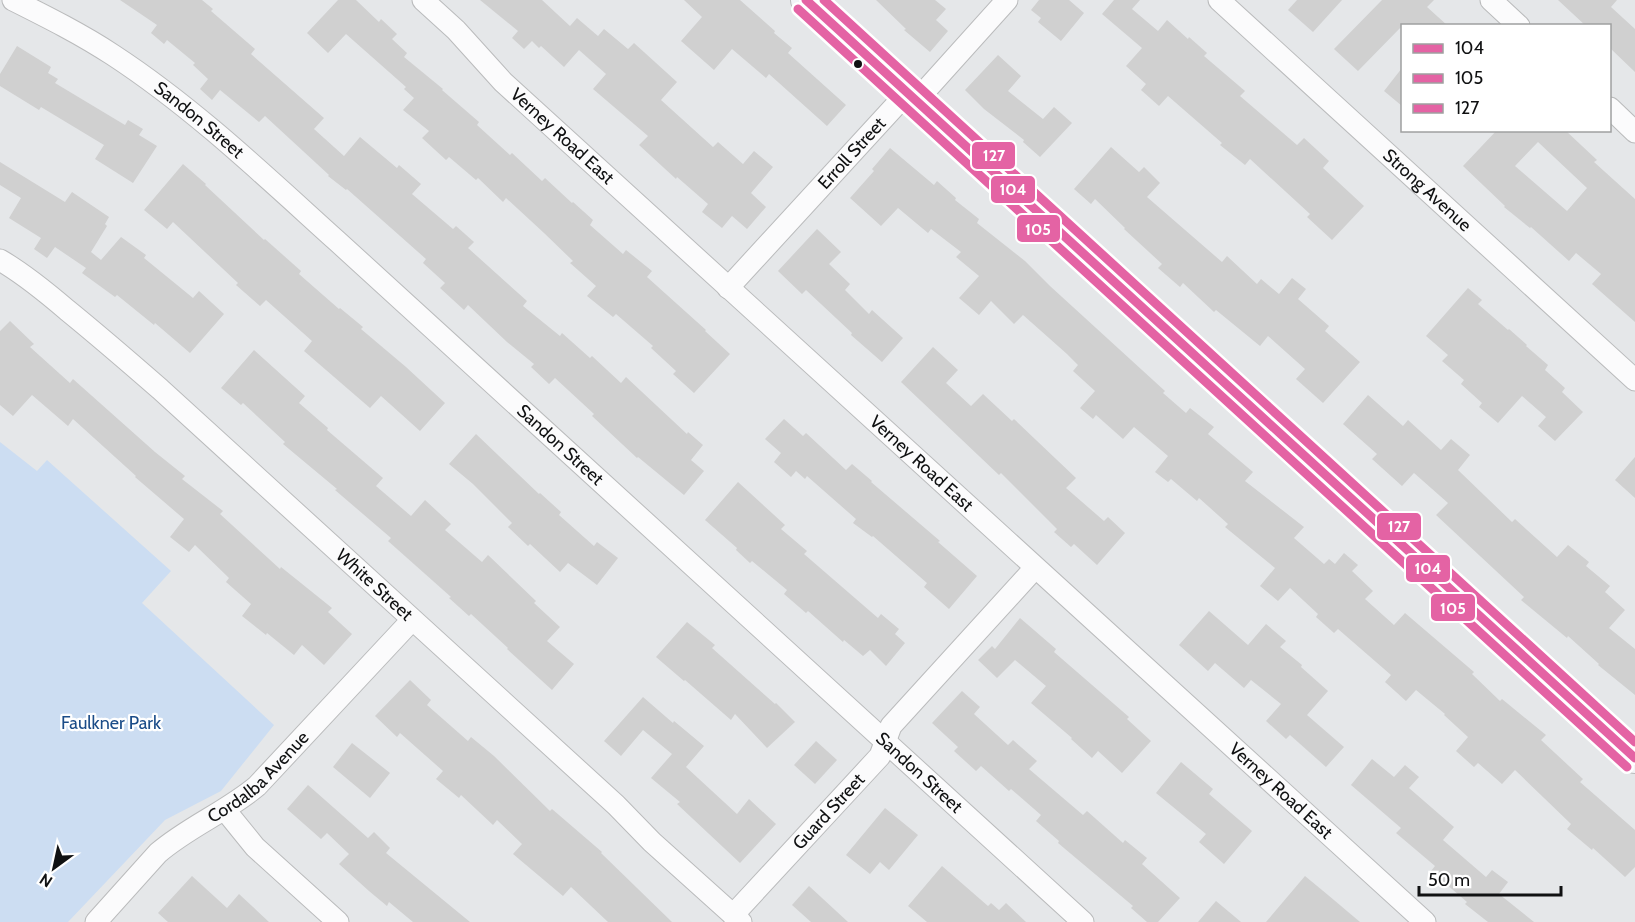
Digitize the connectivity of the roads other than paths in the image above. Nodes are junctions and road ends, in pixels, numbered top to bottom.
1 (14, 0) edge
2 (423, 0) edge
3 (806, 0) edge
4 (1007, 0) edge
5 (1218, 0) edge
6 (1491, 0) edge
7 (1517, 24) edge
8 (912, 97) junction
9 (1611, 109) edge
10 (1635, 132) edge
11 (0, 260) edge
12 (728, 288) junction
13 (1635, 380) edge
14 (1035, 568) junction
15 (411, 620) junction
16 (885, 741) junction
17 (1635, 758) edge
18 (225, 810) junction
19 (737, 918) edge
20 (96, 922) edge
21 (338, 922) edge
22 (1083, 922) edge
23 (1425, 922) edge

1 - 16 street, Sandon Street
2 - 12 street, Verney Road East
3 - 8 main road
4 - 8 street, Erroll Street
5 - 13 street, Strong Avenue
6 - 7 street
8 - 12 street, Erroll Street
8 - 17 main road
9 - 10 street
11 - 15 street, White Street
12 - 14 street, Verney Road East
14 - 16 street, Guard Street
14 - 23 street, Verney Road East
15 - 18 street, Cordalba Avenue
15 - 19 street, White Street
16 - 19 street, Guard Street
16 - 22 street, Sandon Street
18 - 20 street, Cordalba Avenue
18 - 21 street

